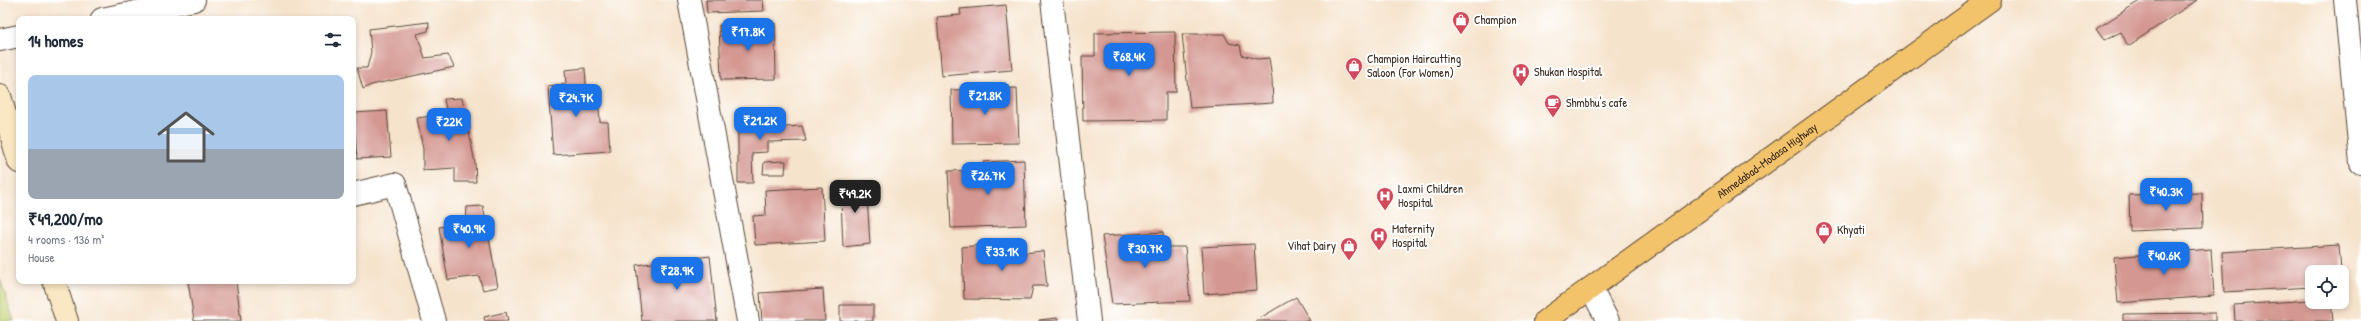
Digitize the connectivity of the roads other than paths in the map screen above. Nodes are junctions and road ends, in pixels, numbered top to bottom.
1 (194, 0) edge
2 (689, 0) edge
3 (1052, 0) edge
4 (1990, 0) edge
5 (2345, 0) edge
6 (117, 16) edge
7 (16, 37) edge
8 (0, 40) edge
9 (0, 96) edge
10 (16, 152) edge
11 (2361, 163) edge
12 (356, 193) edge
13 (55, 284) edge
14 (1591, 289) junction
15 (67, 321) edge
16 (434, 321) edge
17 (748, 321) edge
18 (1089, 321) edge
19 (1545, 321) edge
20 (1608, 321) edge

1 - 6 street
2 - 17 street
3 - 18 street
4 - 14 main road, Ahmedabad-Modasa Highway
5 - 11 street
7 - 8 street
9 - 10 main road
12 - 16 street
13 - 15 main road
14 - 19 main road, Ahmedabad-Modasa Highway
14 - 20 street

